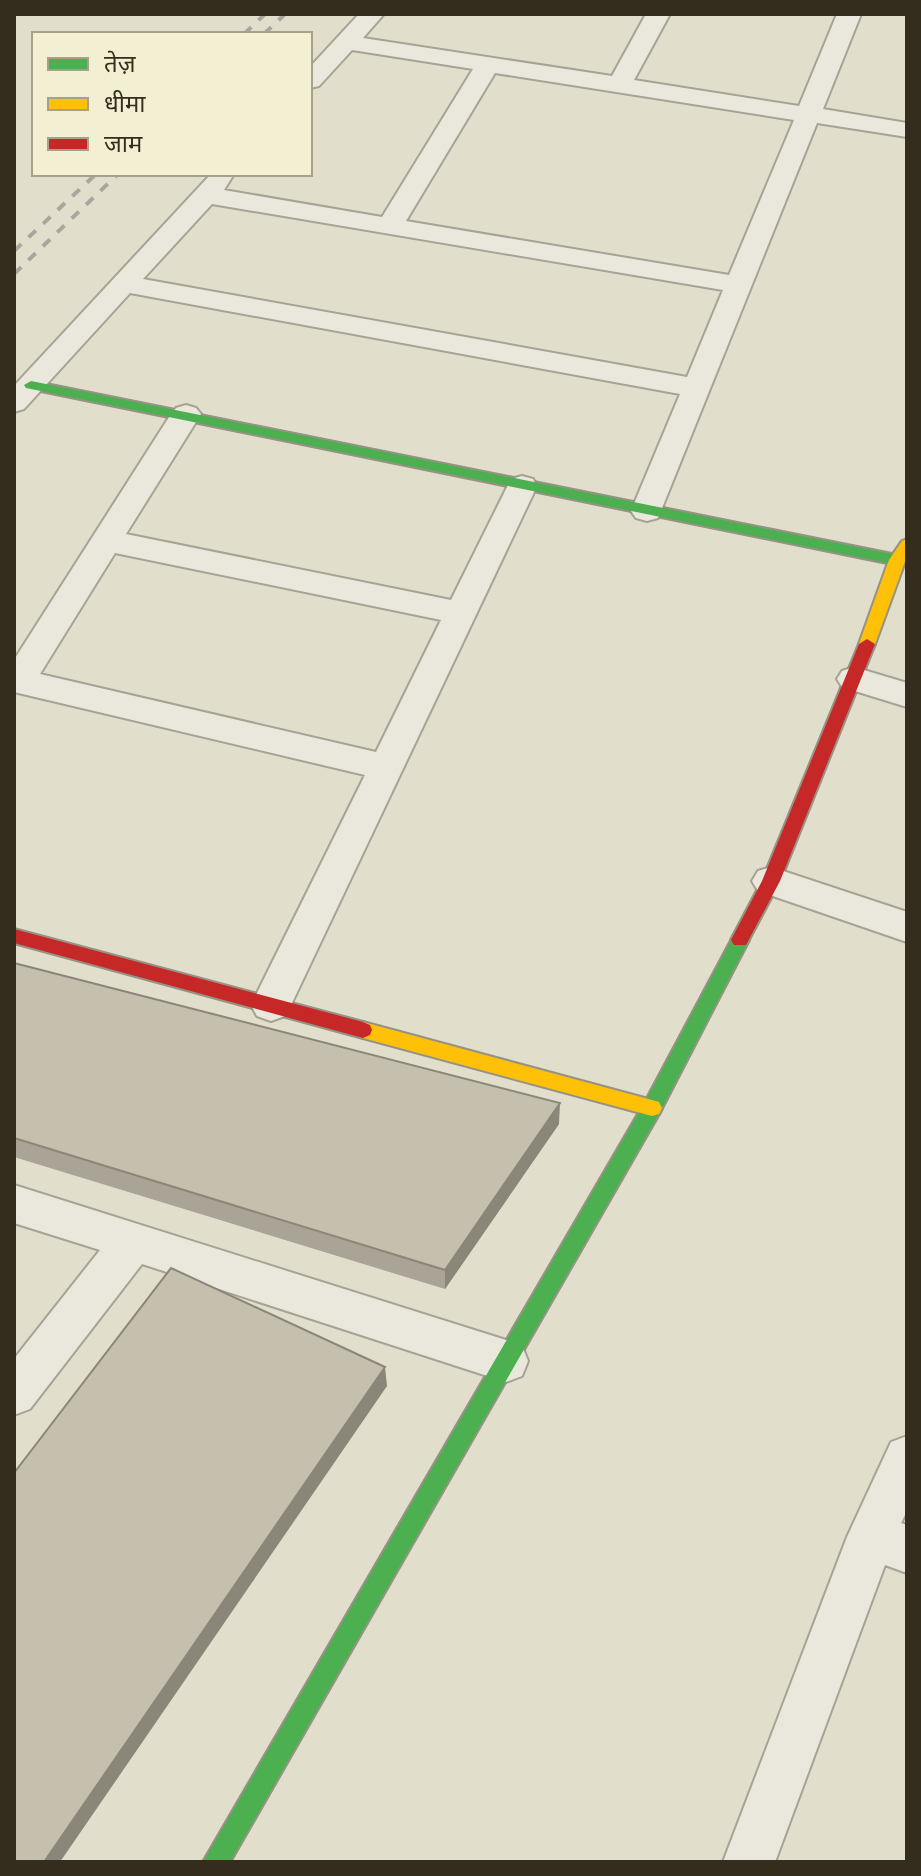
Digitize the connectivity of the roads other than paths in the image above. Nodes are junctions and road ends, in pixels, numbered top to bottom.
1 (372, 14) edge
2 (658, 14) edge
3 (849, 14) edge
4 (346, 42) junction
5 (488, 65) junction
6 (312, 79) edge
7 (619, 86) junction
8 (808, 116) junction
9 (907, 130) edge
10 (223, 176) edge
11 (206, 195) junction
12 (390, 226) junction
13 (123, 284) junction
14 (739, 285) junction
15 (698, 388) junction
16 (22, 394) edge
17 (186, 414) junction
18 (522, 486) junction
19 (647, 511) junction
20 (108, 541) junction
21 (902, 552) edge
22 (461, 613) junction
23 (854, 679) junction
24 (16, 681) edge
25 (907, 695) edge
26 (387, 767) junction
27 (771, 881) junction
28 (907, 927) edge
29 (14, 936) edge
30 (271, 1005) junction
31 (652, 1108) junction
32 (14, 1204) edge
33 (133, 1242) junction
34 (506, 1361) junction
35 (14, 1394) edge
36 (907, 1458) edge
37 (889, 1543) edge
38 (216, 1862) edge
39 (749, 1862) edge

1 - 4 street
2 - 7 street
3 - 8 street
4 - 5 street
4 - 6 street
5 - 7 street
5 - 12 street
7 - 8 street
8 - 9 street
8 - 14 street
10 - 11 street
11 - 12 street
11 - 13 street
12 - 14 street
13 - 15 street
13 - 16 street
14 - 15 street
15 - 19 street
16 - 17 street
17 - 18 street
17 - 20 street
18 - 19 street
18 - 22 street
19 - 21 street
20 - 22 street
20 - 24 street
21 - 23 street
22 - 26 street
23 - 25 street
23 - 27 street
24 - 26 street
26 - 30 street
27 - 28 street
27 - 31 street
29 - 30 street
30 - 31 street
31 - 34 street
32 - 33 street
33 - 34 street
33 - 35 street
34 - 38 street
36 - 37 street
37 - 39 street

